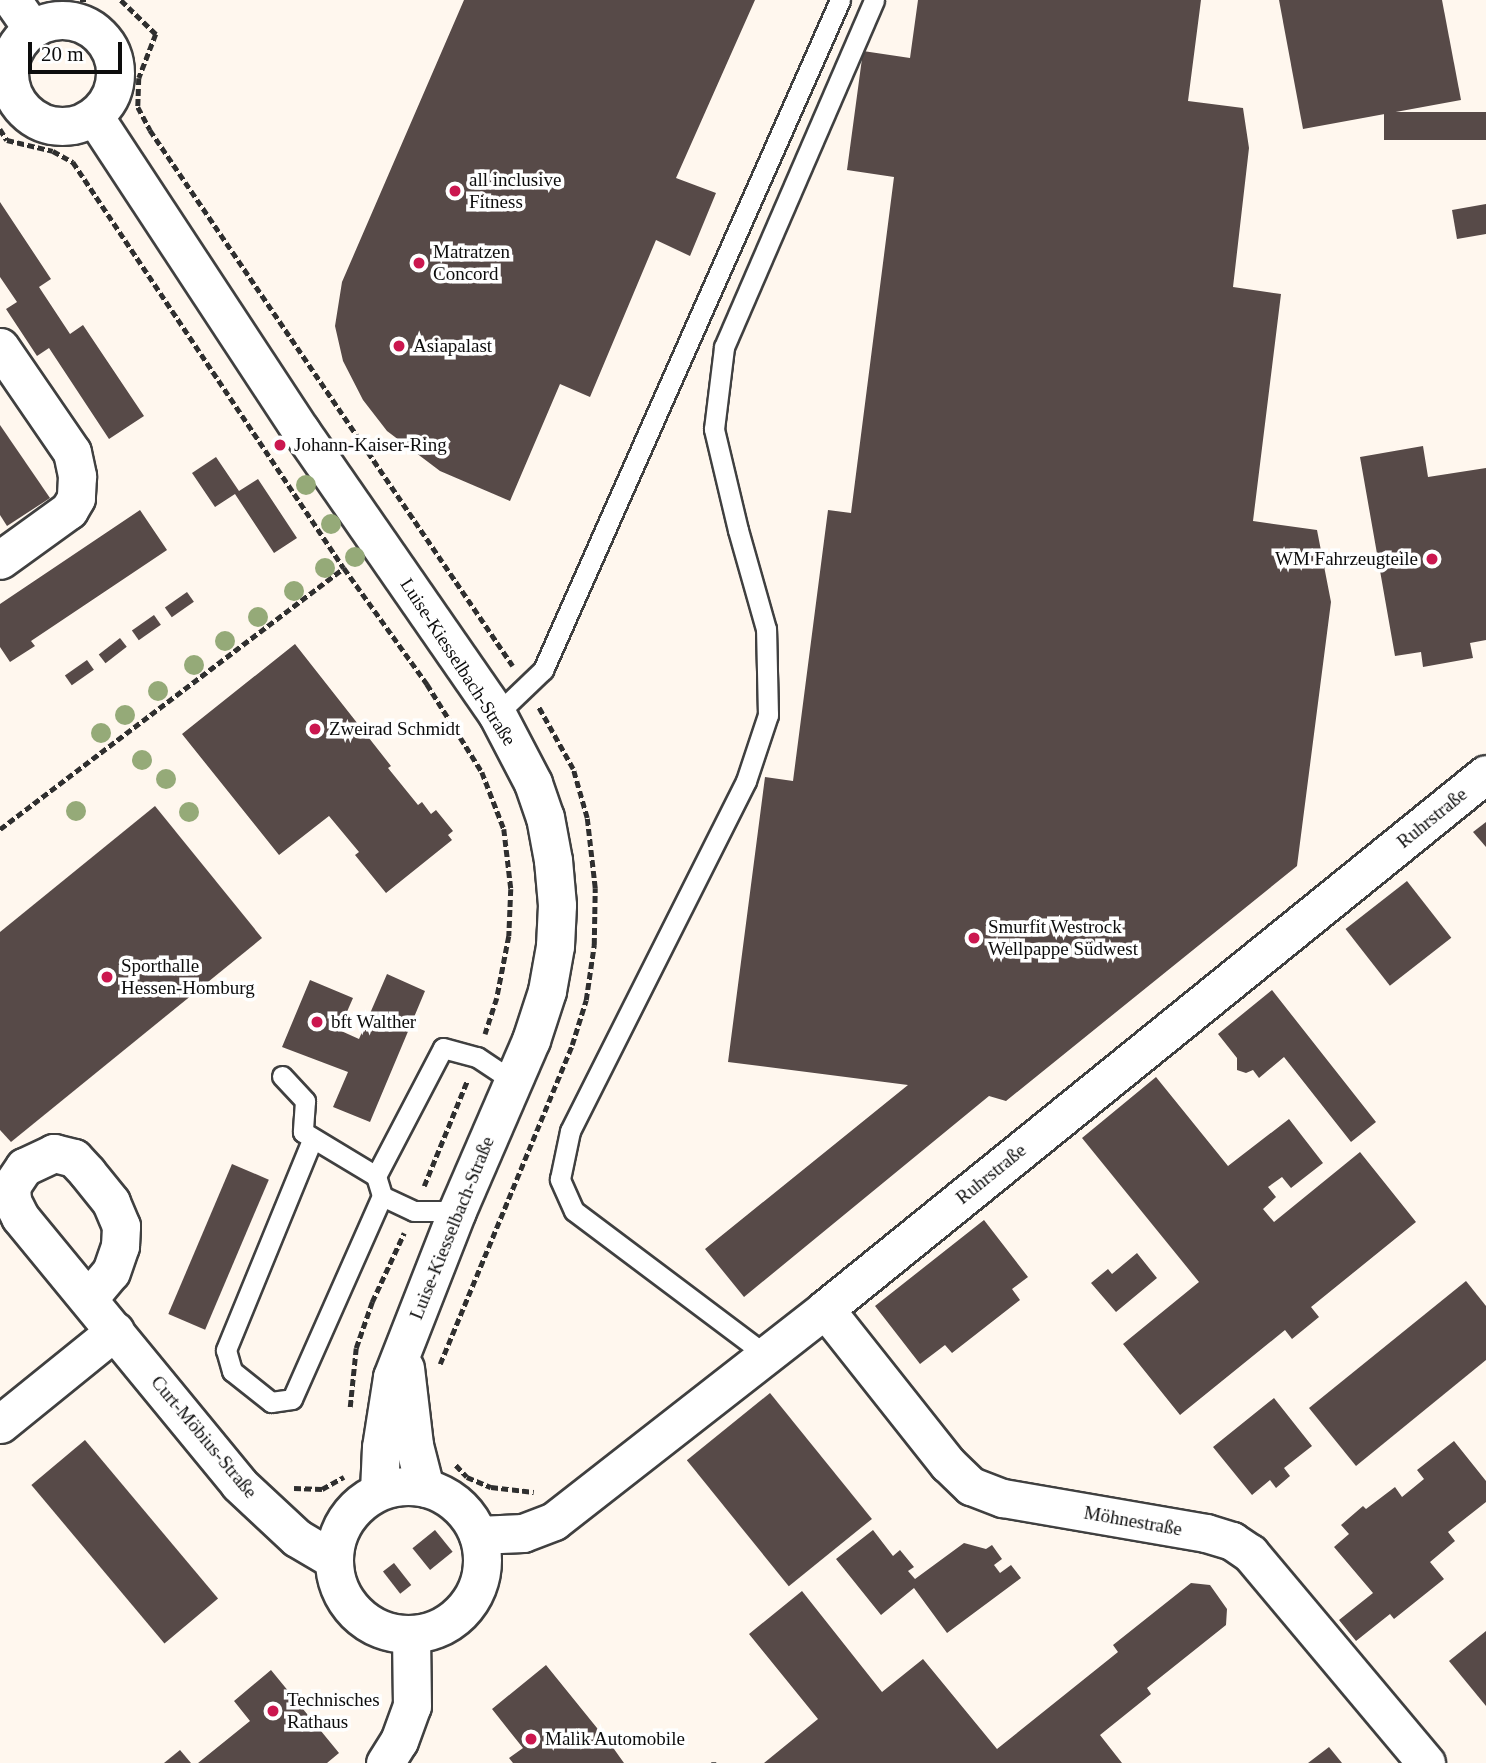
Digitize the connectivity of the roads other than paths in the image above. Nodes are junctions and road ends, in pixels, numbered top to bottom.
1 (840, 0) edge
2 (874, 0) edge
3 (22, 15) edge
4 (6, 115) edge
5 (94, 116) junction
6 (0, 347) edge
7 (0, 560) edge
8 (497, 715) junction
9 (1486, 774) edge
10 (282, 1076) dead end
11 (513, 1082) junction
12 (312, 1140) junction
13 (376, 1176) junction
14 (382, 1196) junction
15 (457, 1211) junction
16 (88, 1299) dead end
17 (825, 1309) junction
18 (115, 1331) junction
19 (402, 1350) junction
20 (766, 1355) junction
21 (0, 1424) edge
22 (425, 1488) junction
23 (379, 1491) junction
24 (478, 1535) junction
25 (334, 1560) junction
26 (411, 1635) junction
27 (385, 1763) edge
28 (1426, 1763) edge

1 - 8 lane
2 - 20 lane
3 - 4 street
3 - 5 street
4 - 5 street
5 - 8 street, Luise-Kiesselbach-Straße
6 - 7 street
8 - 11 street, Luise-Kiesselbach-Straße
9 - 17 street, Ruhrstraße
10 - 12 lane
11 - 13 lane
11 - 15 street, Luise-Kiesselbach-Straße
12 - 13 lane
12 - 14 lane
13 - 14 lane
14 - 15 lane
15 - 19 street, Luise-Kiesselbach-Straße
16 - 18 street, Curt-Möbius-Straße
17 - 20 street, Ruhrstraße
17 - 28 street, Möhnestraße
18 - 21 street
18 - 25 street, Curt-Möbius-Straße
19 - 22 street, Luise-Kiesselbach-Straße
19 - 23 street, Luise-Kiesselbach-Straße
20 - 24 street, Ruhrstraße
22 - 23 street
22 - 24 street
23 - 25 street
24 - 26 street
25 - 26 street
26 - 27 street

